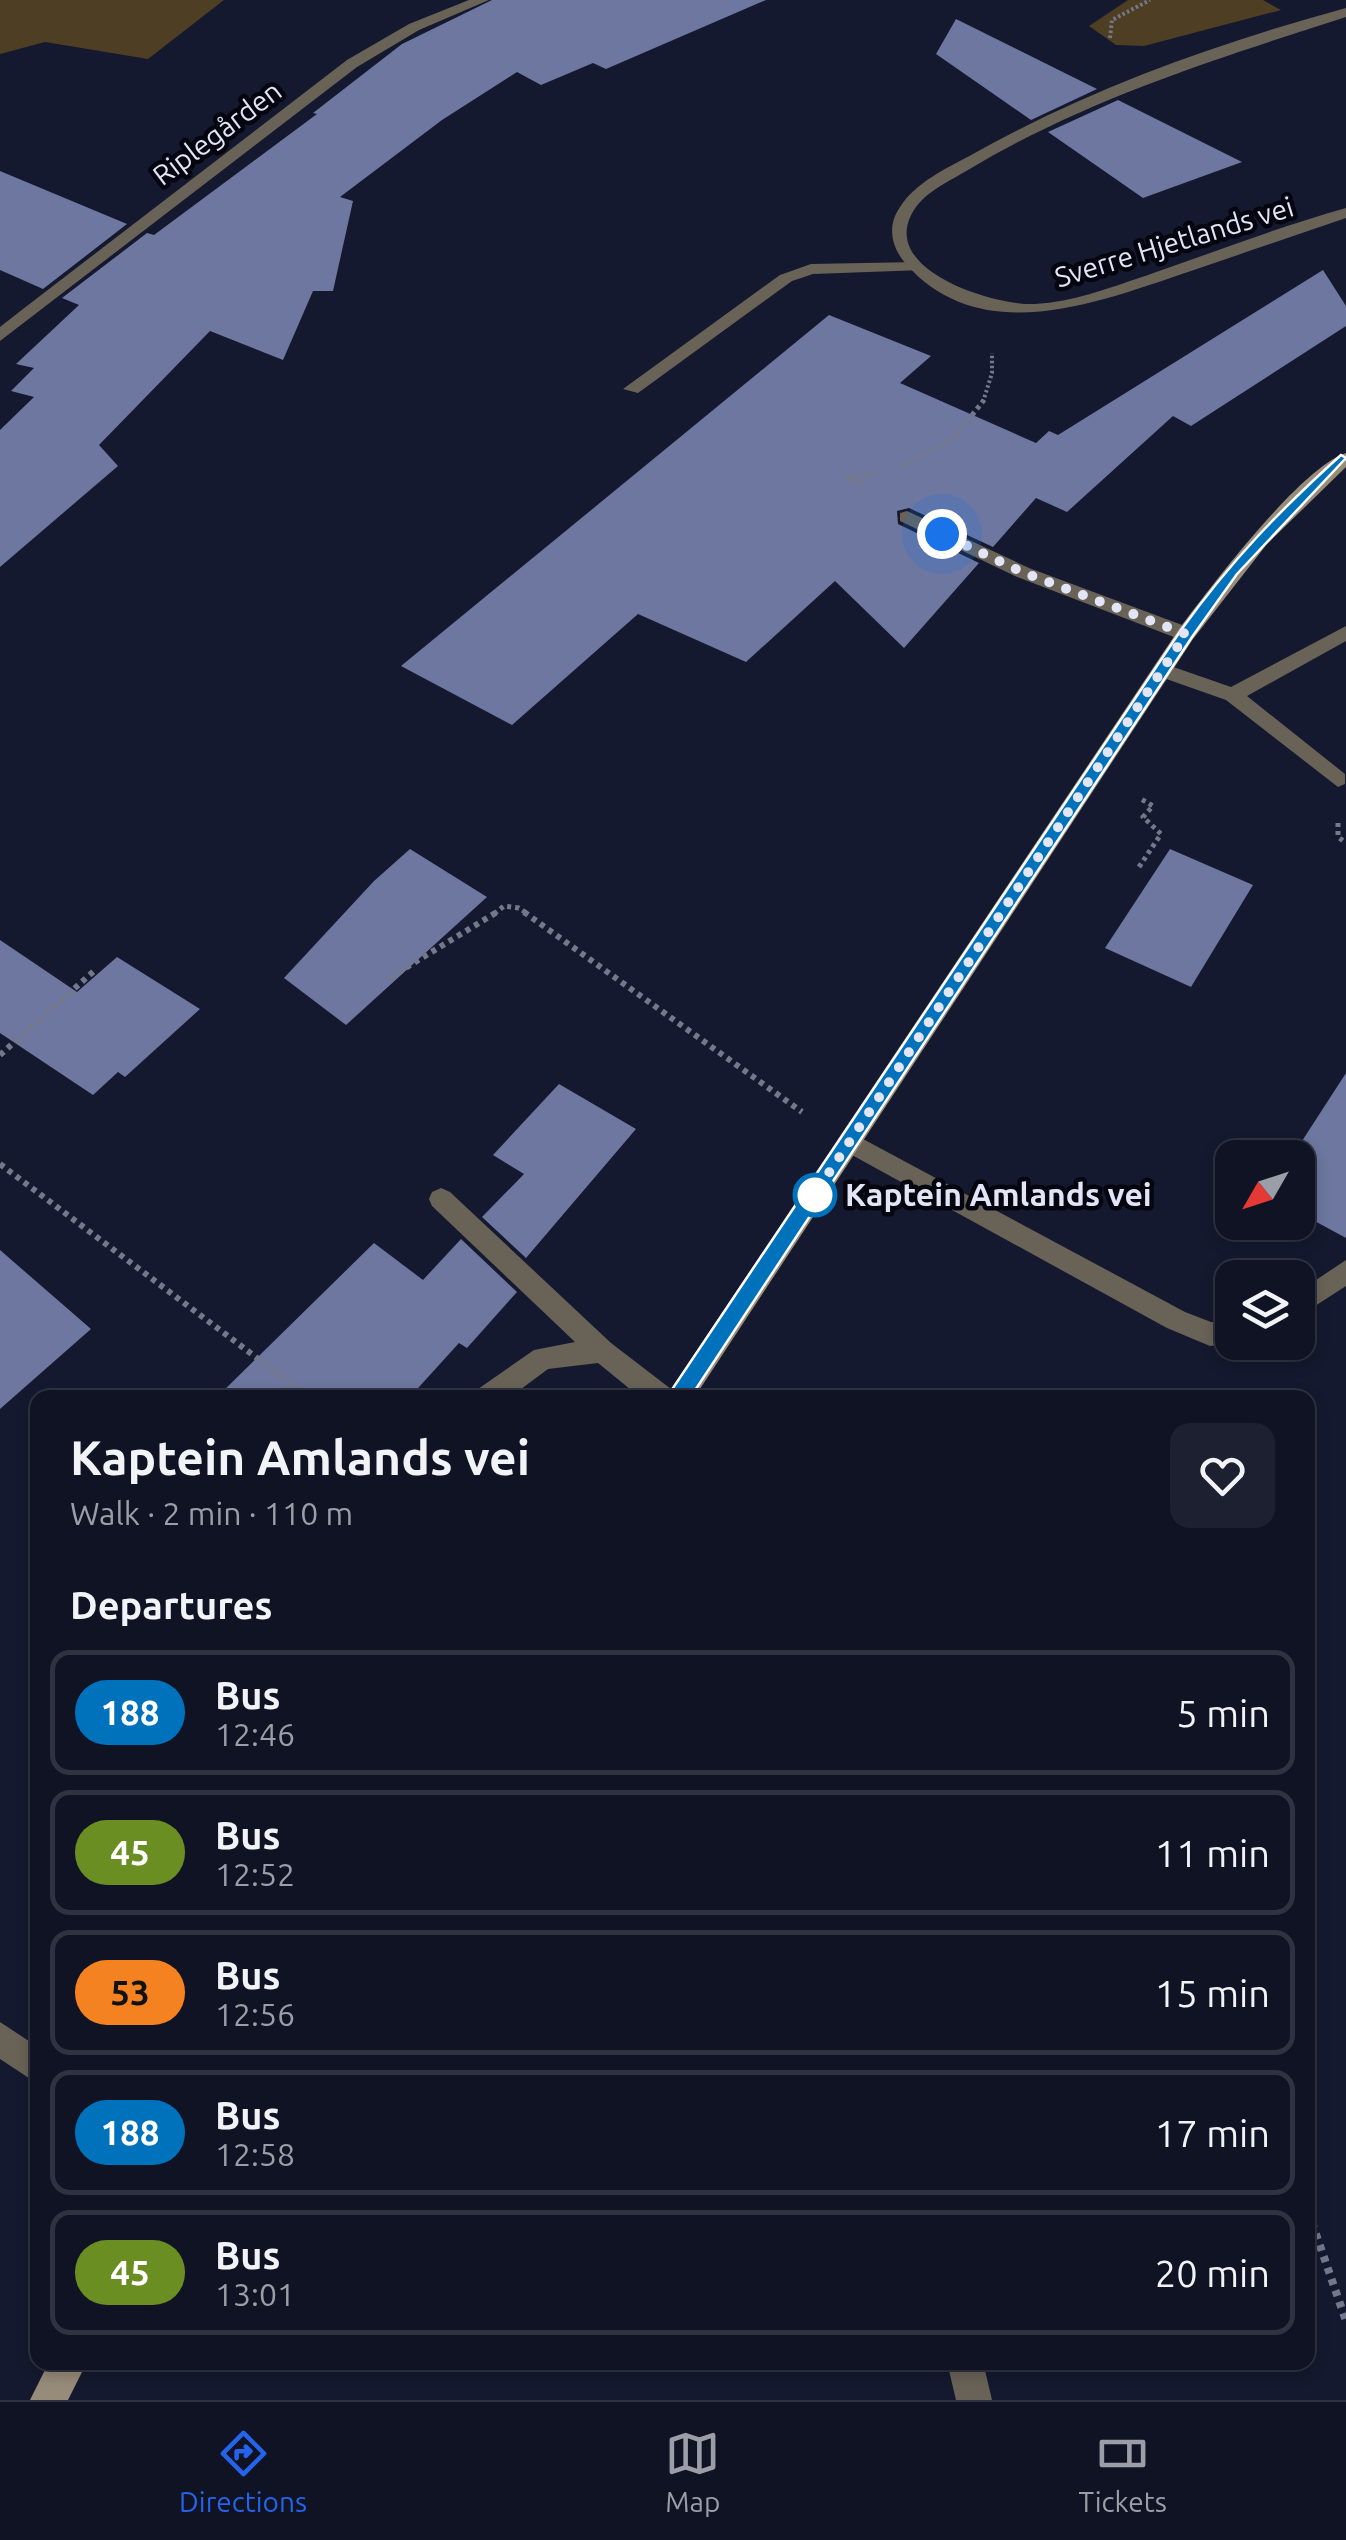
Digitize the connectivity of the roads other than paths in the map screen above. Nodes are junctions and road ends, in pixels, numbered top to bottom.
1 (482, 0) edge
2 (1346, 12) edge
3 (1346, 213) edge
4 (917, 267) junction
5 (0, 336) edge
6 (632, 388) dead end
7 (1346, 458) edge
8 (907, 517) dead end
9 (1346, 633) edge
10 (1186, 634) junction
11 (1162, 670) junction
12 (1233, 695) junction
13 (1338, 779) dead end
14 (850, 1142) junction
15 (441, 1199) dead end
16 (1346, 1271) edge
17 (1315, 1294) edge
18 (1215, 1334) edge
19 (602, 1351) junction
20 (498, 1390) edge
21 (652, 1390) edge
22 (683, 1390) edge
23 (0, 2038) edge
24 (30, 2062) edge
25 (65, 2370) edge
26 (966, 2370) edge
27 (48, 2400) edge
28 (974, 2400) edge

1 - 5 street, Riplegården
2 - 4 street
3 - 4 street, Sverre Hjetlands vei
4 - 6 street
7 - 10 main road
8 - 10 street
9 - 12 street
10 - 11 main road
11 - 12 street
11 - 14 main road
12 - 13 street
14 - 18 street
14 - 22 main road
15 - 19 street
16 - 17 street
19 - 20 street
19 - 21 street
23 - 24 street
25 - 27 main road
26 - 28 street

